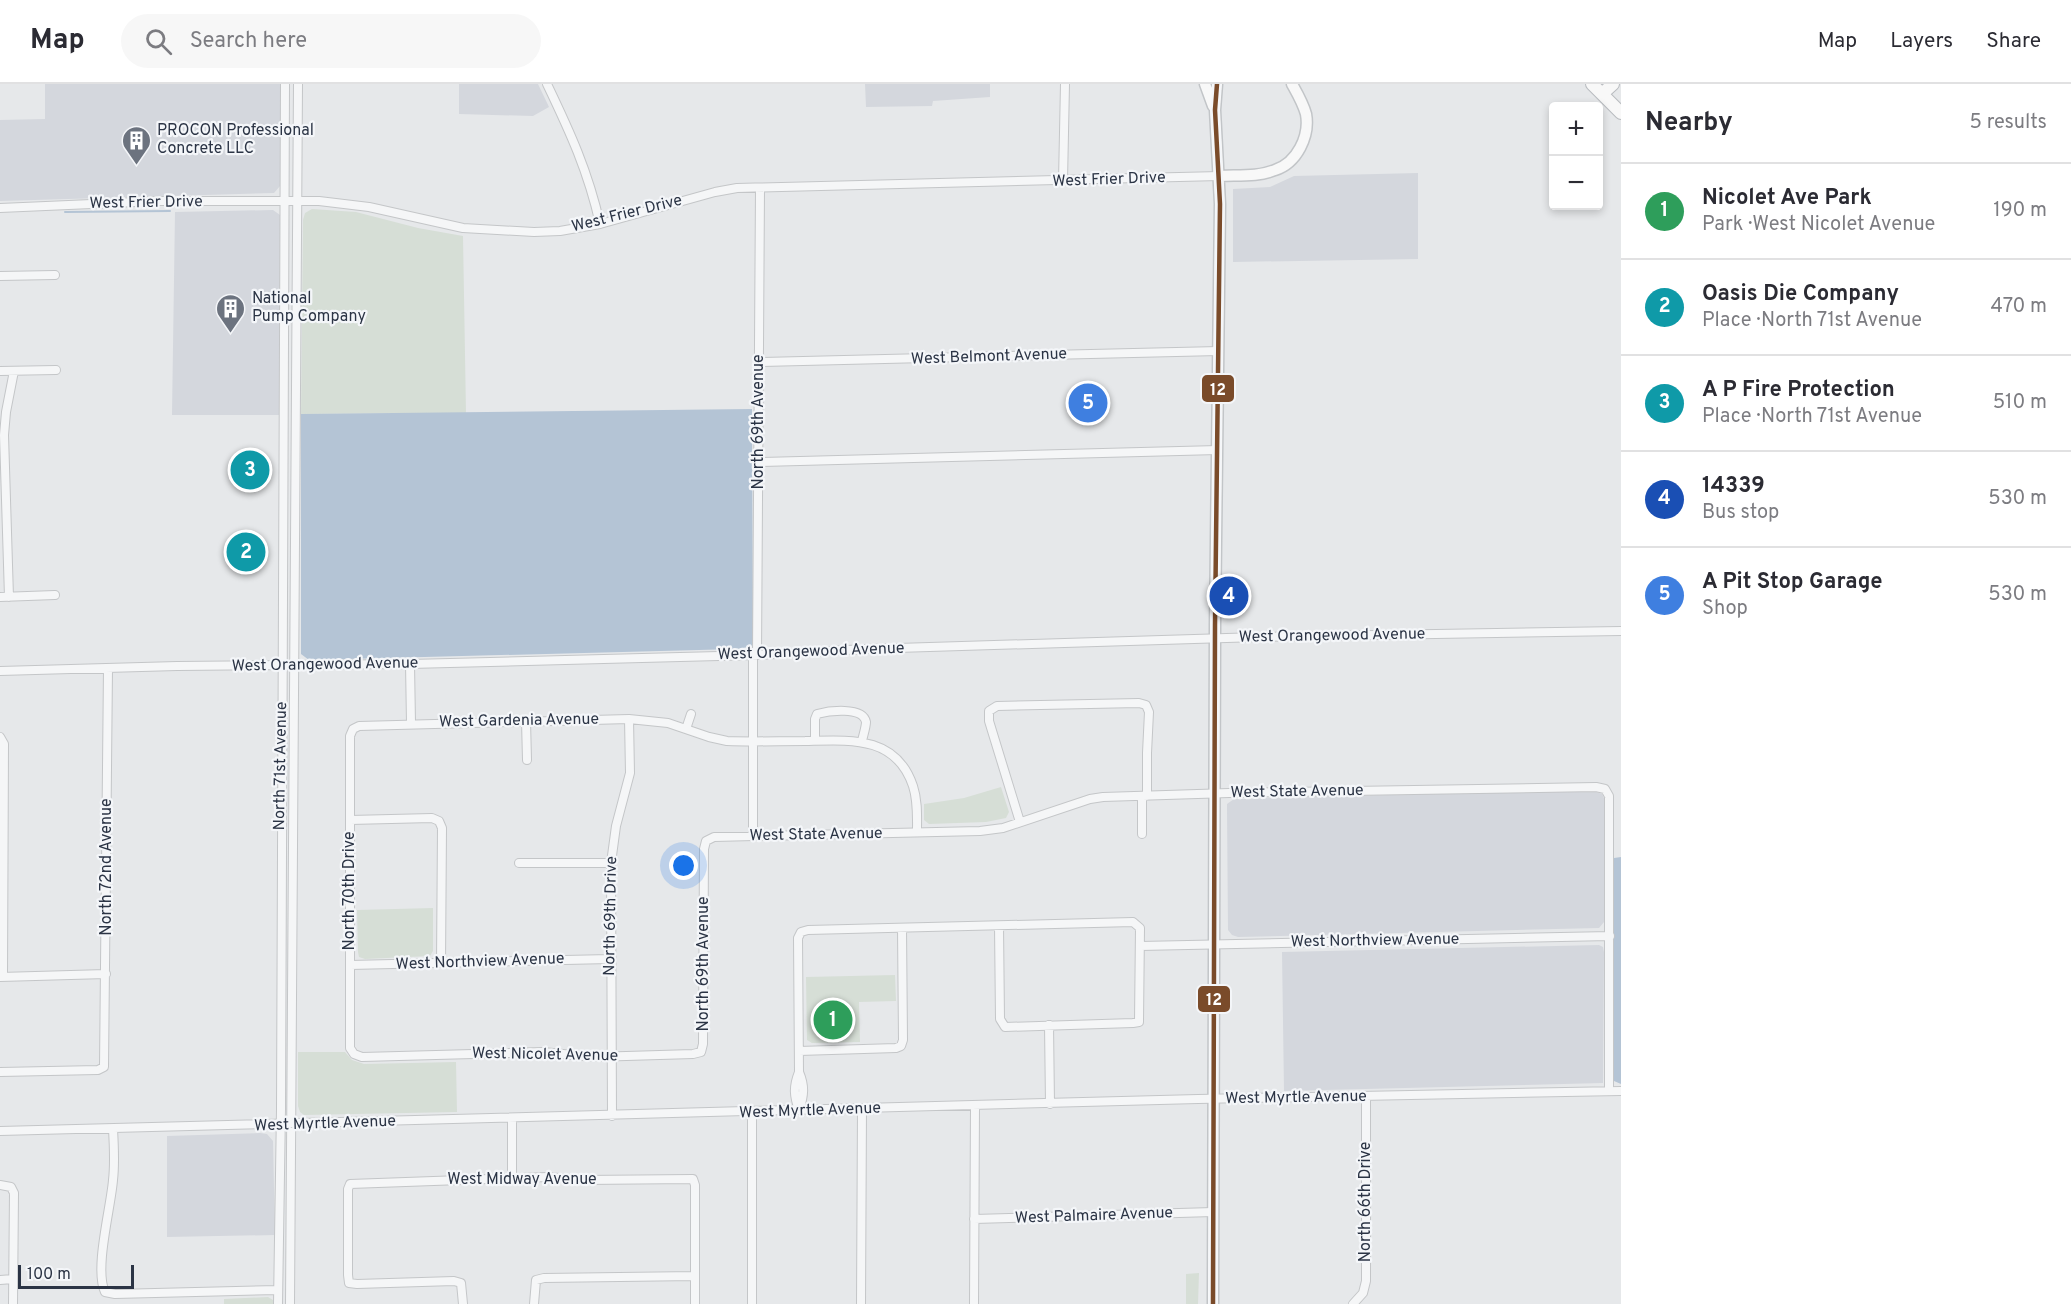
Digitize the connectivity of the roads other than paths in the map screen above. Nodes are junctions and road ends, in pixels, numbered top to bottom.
1 (285, 84) edge
2 (298, 84) edge
3 (547, 84) edge
4 (1065, 84) edge
5 (1205, 84) edge
6 (1217, 84) edge
7 (1292, 84) edge
8 (1592, 84) edge
9 (1615, 84) edge
10 (1621, 89) edge
11 (1602, 94) junction
12 (1215, 110) junction
13 (1621, 113) edge
14 (285, 122) junction
15 (298, 122) junction
16 (1220, 176) junction
17 (1064, 181) junction
18 (760, 189) junction
19 (298, 200) junction
20 (285, 201) junction
21 (0, 208) edge
22 (600, 224) junction
23 (55, 275) dead end
24 (0, 276) edge
25 (284, 305) junction
26 (297, 305) junction
27 (1219, 351) junction
28 (759, 362) junction
29 (56, 370) dead end
30 (0, 371) edge
31 (14, 371) junction
32 (1218, 450) junction
33 (758, 462) junction
34 (3, 501) edge
35 (55, 595) dead end
36 (5, 597) edge
37 (1621, 631) edge
38 (1216, 638) junction
39 (755, 655) junction
40 (410, 664) junction
41 (283, 666) junction
42 (294, 666) junction
43 (108, 668) junction
44 (0, 671) edge
45 (691, 714) dead end
46 (629, 719) junction
47 (526, 721) junction
48 (411, 723) junction
49 (353, 729) joint
50 (686, 729) junction
51 (1, 737) edge
52 (815, 740) junction
53 (862, 741) junction
54 (753, 742) junction
55 (527, 760) dead end
56 (1215, 795) junction
57 (1145, 796) junction
58 (350, 820) junction
59 (1020, 822) junction
60 (2, 830) edge
61 (917, 832) junction
62 (1142, 834) dead end
63 (753, 836) junction
64 (706, 841) joint
65 (519, 863) dead end
66 (611, 863) junction
67 (280, 877) junction
68 (293, 877) junction
69 (999, 926) junction
70 (902, 928) junction
71 (1610, 936) junction
72 (1214, 944) junction
73 (1140, 946) junction
74 (610, 959) junction
75 (441, 963) junction
76 (350, 966) junction
77 (106, 974) junction
78 (2, 977) edge
79 (1049, 1025) junction
80 (799, 1051) junction
81 (701, 1052) joint
82 (354, 1054) joint
83 (611, 1056) junction
84 (0, 1072) edge
85 (1609, 1091) junction
86 (1621, 1091) edge
87 (1366, 1097) junction
88 (1214, 1099) junction
89 (1050, 1104) junction
90 (975, 1106) junction
91 (862, 1109) junction
92 (799, 1110) junction
93 (752, 1112) junction
94 (612, 1116) junction
95 (512, 1119) junction
96 (280, 1125) junction
97 (292, 1125) junction
98 (113, 1128) junction
99 (0, 1131) edge
100 (512, 1178) junction
101 (0, 1185) edge
102 (1213, 1212) junction
103 (974, 1219) junction
104 (695, 1276) junction
105 (13, 1279) junction
106 (0, 1280) edge
107 (278, 1290) junction
108 (13, 1304) edge
109 (278, 1304) edge
110 (290, 1304) edge
111 (463, 1304) edge
112 (534, 1304) edge
113 (695, 1304) edge
114 (752, 1304) edge
115 (861, 1304) edge
116 (974, 1304) edge
117 (1213, 1304) edge
118 (1353, 1304) edge

1 - 14 street, North 71st Avenue
2 - 15 street, North 71st Avenue
3 - 22 street
4 - 17 street
5 - 12 main road
6 - 12 main road
7 - 16 main road
8 - 11 highway
9 - 10 highway
9 - 11 highway
11 - 13 highway
12 - 16 main road
14 - 15 street
14 - 20 street, North 71st Avenue
15 - 19 street, North 71st Avenue
16 - 17 street, West Frier Drive
16 - 27 main road
17 - 18 street, West Frier Drive
18 - 22 street, West Frier Drive
18 - 28 street, North 69th Avenue
19 - 20 street, West Frier Drive
19 - 22 street, West Frier Drive
19 - 26 street, North 71st Avenue
20 - 21 street, West Frier Drive
20 - 25 street, North 71st Avenue
23 - 24 street
25 - 26 street
25 - 41 street, North 71st Avenue
26 - 42 street, North 71st Avenue
27 - 28 street, West Belmont Avenue
27 - 32 main road
28 - 33 street, North 69th Avenue
29 - 31 street
30 - 31 street
31 - 34 street
32 - 33 street
32 - 38 main road
33 - 39 street, North 69th Avenue
34 - 36 street
35 - 36 street
37 - 38 street, West Orangewood Avenue
38 - 39 street, West Orangewood Avenue
38 - 56 main road
39 - 40 street, West Orangewood Avenue
39 - 54 street, North 69th Avenue
40 - 42 street, West Orangewood Avenue
40 - 48 street
41 - 42 street, West Orangewood Avenue
41 - 43 street, West Orangewood Avenue
41 - 67 street, North 71st Avenue
42 - 68 street, North 71st Avenue
43 - 44 street, West Orangewood Avenue
43 - 77 street, North 72nd Avenue
45 - 50 street
46 - 47 street, West Gardenia Avenue
46 - 50 street, West Gardenia Avenue
46 - 66 street, North 69th Drive
47 - 48 street, West Gardenia Avenue
47 - 55 street
48 - 49 street, West Gardenia Avenue
49 - 58 street, North 70th Drive
50 - 54 street, West Gardenia Avenue
51 - 60 street
52 - 53 street, West Gardenia Avenue
52 - 53 street
52 - 54 street, West Gardenia Avenue
53 - 61 street
54 - 63 street, North 69th Avenue
56 - 57 street, West State Avenue
56 - 71 street, West State Avenue
56 - 72 main road
57 - 59 street, West State Avenue
57 - 59 street
57 - 62 street
58 - 75 street
58 - 76 street, North 70th Drive
59 - 61 street, West State Avenue
60 - 78 street
61 - 63 street, West State Avenue
63 - 64 street, West State Avenue
64 - 81 street, North 69th Avenue
65 - 66 street
66 - 74 street, North 69th Drive
67 - 68 street
67 - 96 street, North 71st Avenue
68 - 97 street, North 71st Avenue
69 - 70 street
69 - 73 street
69 - 79 street
70 - 80 street
70 - 80 street
71 - 72 street, West Northview Avenue
71 - 85 street
72 - 73 street, West Northview Avenue
72 - 88 main road
73 - 79 street
74 - 75 street, West Northview Avenue
74 - 83 street, North 69th Drive
75 - 76 street, West Northview Avenue
76 - 82 street, North 70th Drive
77 - 78 street
77 - 84 street, North 72nd Avenue
79 - 89 street
80 - 92 street
81 - 83 street, West Nicolet Avenue
82 - 83 street, West Nicolet Avenue
83 - 94 street, North 69th Drive
85 - 86 street, West Myrtle Avenue
85 - 87 street, West Myrtle Avenue
87 - 88 street, West Myrtle Avenue
87 - 118 street, North 66th Drive
88 - 89 street, West Myrtle Avenue
88 - 102 main road
89 - 90 street, West Myrtle Avenue
90 - 91 street, West Myrtle Avenue
90 - 103 street
91 - 92 street, West Myrtle Avenue
91 - 115 street
92 - 93 street, West Myrtle Avenue
93 - 94 street, West Myrtle Avenue
93 - 114 street
94 - 95 street, West Myrtle Avenue
95 - 97 street, West Myrtle Avenue
95 - 100 street
96 - 97 street, West Myrtle Avenue
96 - 98 street, West Myrtle Avenue
96 - 107 street, North 71st Avenue
97 - 110 street, North 71st Avenue
98 - 99 street, West Myrtle Avenue
98 - 107 street
100 - 104 street, West Midway Avenue
100 - 111 street, West Midway Avenue
101 - 105 street
102 - 103 street, West Palmaire Avenue
102 - 117 main road
103 - 116 street
104 - 112 street
104 - 113 street
105 - 106 street
105 - 108 street
107 - 109 street, North 71st Avenue

